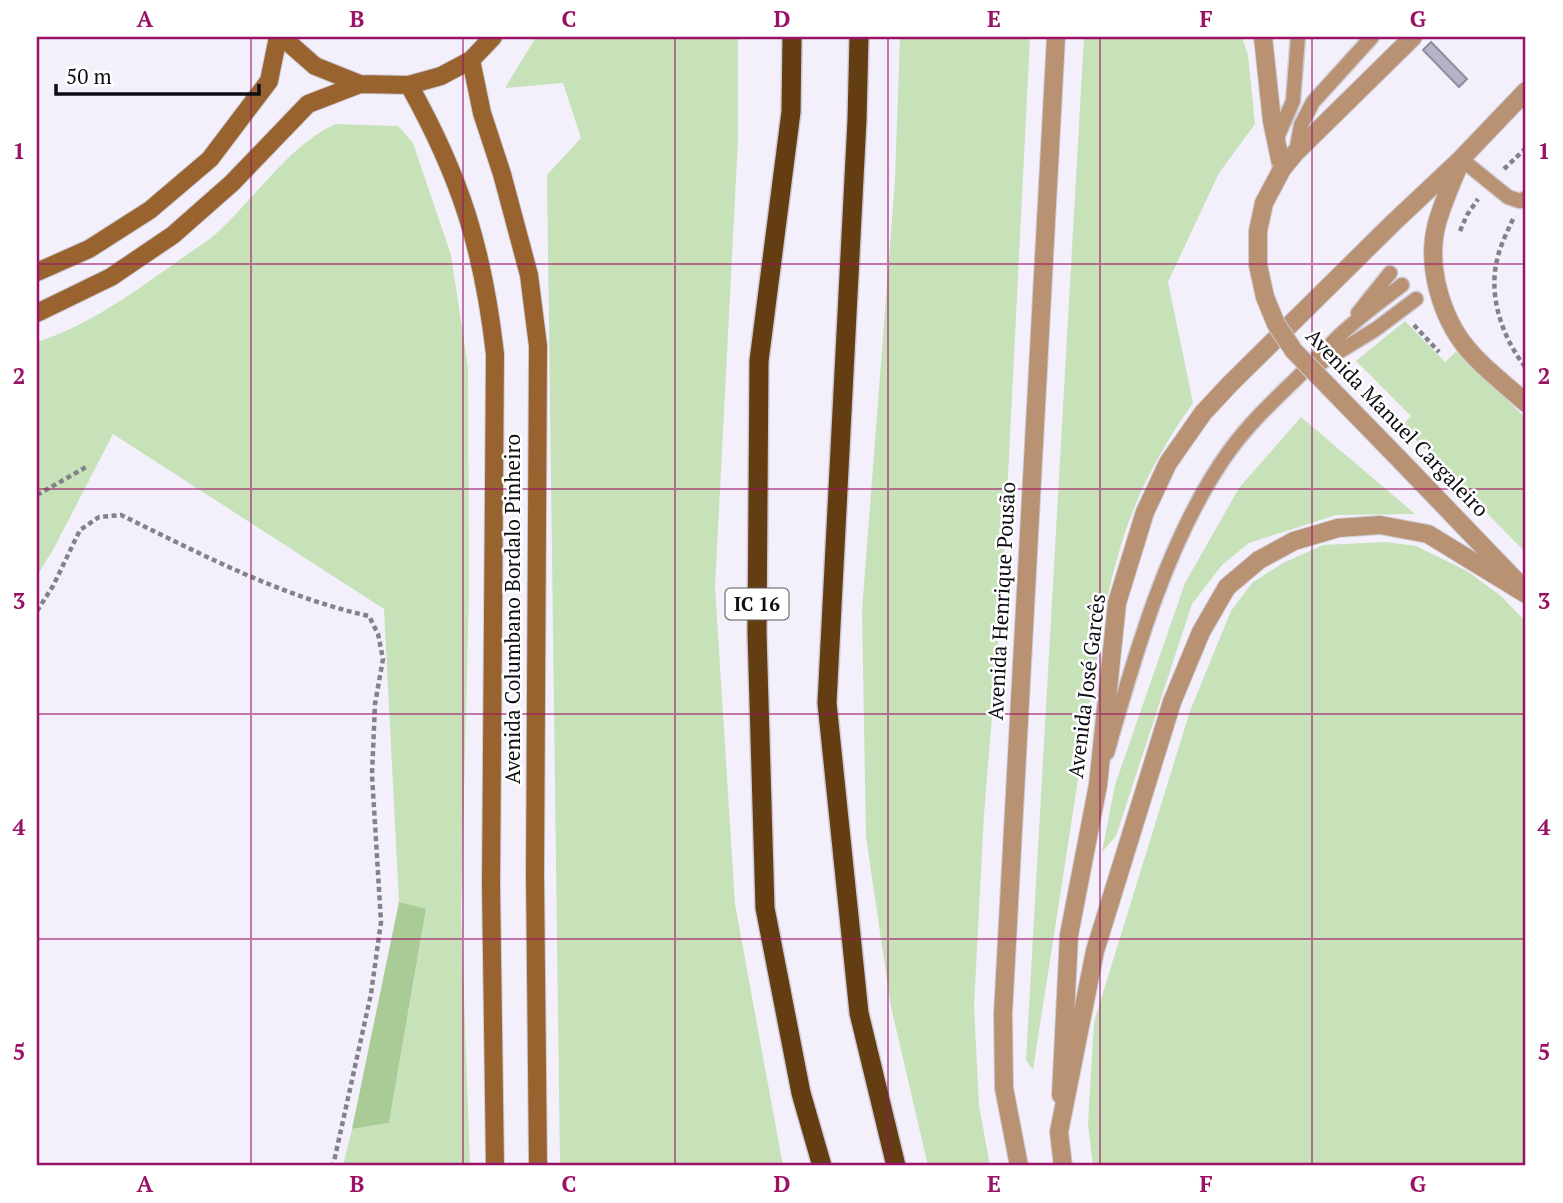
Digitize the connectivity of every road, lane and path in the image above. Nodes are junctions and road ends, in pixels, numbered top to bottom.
1 (280, 37) edge
2 (493, 37) edge
3 (792, 37) edge
4 (859, 37) edge
5 (1056, 37) edge
6 (1263, 37) edge
7 (1297, 37) edge
8 (1372, 37) edge
9 (1413, 37) edge
10 (471, 60) junction
11 (360, 84) junction
12 (408, 85) junction
13 (1524, 100) edge
14 (1276, 140) junction
15 (1296, 152) junction
16 (1461, 159) junction
17 (1282, 169) junction
18 (1480, 195) dead end
19 (1526, 198) edge
20 (1514, 215) dead end
21 (1458, 238) dead end
22 (37, 272) edge
23 (1390, 273) dead end
24 (1402, 285) dead end
25 (1416, 299) dead end
26 (1400, 311) junction
27 (37, 313) edge
28 (1342, 333) junction
29 (1458, 339) junction
30 (1526, 368) edge
31 (1297, 378) junction
32 (1526, 403) edge
33 (88, 466) dead end
34 (37, 495) edge
35 (1526, 593) edge
36 (37, 611) edge
37 (1098, 785) junction
38 (1059, 1132) junction
39 (333, 1166) edge
40 (495, 1166) edge
41 (538, 1166) edge
42 (822, 1166) edge
43 (896, 1166) edge
44 (1019, 1166) edge
45 (1063, 1166) edge

1 - 11 main road
1 - 22 main road
2 - 10 main road
3 - 42 highway, IC 16
4 - 43 highway
5 - 44 street, Avenida Henrique Pousão
6 - 14 street
7 - 14 lane
8 - 15 lane
9 - 15 street, Avenida Manuel Cargaleiro
10 - 12 main road
10 - 41 main road, Avenida Columbano Bordalo Pinheiro
11 - 12 main road
11 - 27 main road
12 - 40 main road, Avenida Columbano Bordalo Pinheiro
13 - 16 street, Avenida José Garcês
14 - 17 street
15 - 17 street, Avenida Manuel Cargaleiro
16 - 19 lane
16 - 29 street, Avenida José Garcês
16 - 37 street, Avenida José Garcês
17 - 35 street, Avenida Manuel Cargaleiro, bridge
18 - 21 path
20 - 30 path
23 - 28 lane
24 - 28 lane
25 - 26 lane
26 - 29 path
26 - 31 lane
28 - 31 lane
29 - 32 street, Avenida José Garcês
31 - 37 lane
33 - 34 path
35 - 38 street
36 - 39 path
37 - 38 street, Avenida José Garcês
38 - 45 street

